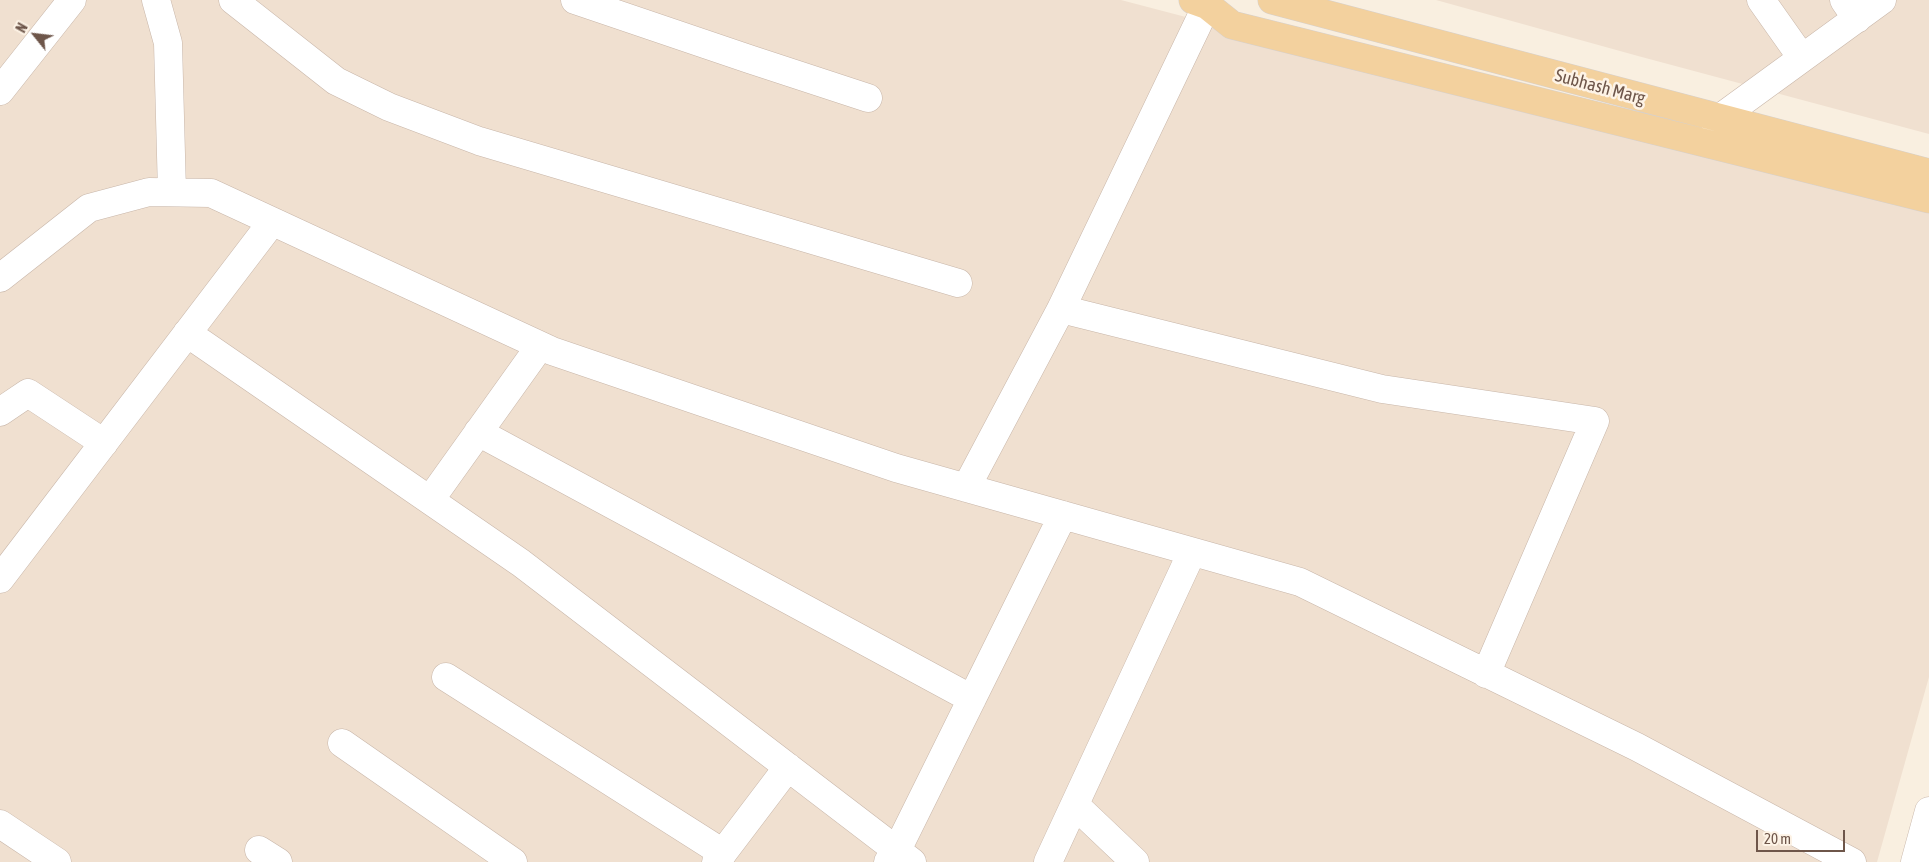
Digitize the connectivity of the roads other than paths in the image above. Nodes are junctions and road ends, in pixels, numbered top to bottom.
1 (72, 0) edge
2 (156, 0) edge
3 (232, 0) edge
4 (575, 0) edge
5 (1272, 0) edge
6 (1761, 0) edge
7 (1882, 0) edge
8 (1208, 2) edge
9 (1850, 9) edge
10 (1802, 58) junction
11 (0, 91) edge
12 (868, 98) dead end
13 (1720, 118) junction
14 (1711, 145) junction
15 (1929, 173) edge
16 (172, 192) junction
17 (1929, 199) edge
18 (272, 222) junction
19 (0, 278) edge
20 (958, 283) dead end
21 (1061, 309) junction
22 (187, 333) junction
23 (540, 346) junction
24 (0, 412) edge
25 (478, 432) junction
26 (104, 443) junction
27 (966, 488) junction
28 (430, 500) junction
29 (1063, 516) junction
30 (1192, 552) junction
31 (0, 579) edge
32 (1486, 674) junction
33 (446, 677) dead end
34 (972, 699) junction
35 (342, 743) dead end
36 (788, 767) junction
37 (1075, 805) junction
38 (1929, 811) edge
39 (0, 824) edge
40 (719, 858) edge
41 (899, 858) edge
42 (57, 862) edge
43 (513, 862) edge
44 (1048, 862) edge
45 (1135, 862) edge
46 (1852, 862) edge
47 (1915, 862) edge

1 - 11 street
2 - 16 street
3 - 20 street
4 - 12 street
5 - 13 main road, Subhash Marg
6 - 10 street
7 - 9 street
8 - 14 main road
8 - 21 street
9 - 10 street
10 - 13 street
13 - 14 street
13 - 15 main road, Subhash Marg
14 - 17 main road
16 - 18 street
16 - 19 street
18 - 22 street
18 - 23 street
21 - 27 street
21 - 32 street
22 - 26 street
22 - 28 street
23 - 25 street
23 - 27 street
24 - 26 street
25 - 28 street
25 - 34 street
26 - 31 street
27 - 29 street
28 - 36 street
29 - 30 street
29 - 34 street
30 - 32 street
30 - 37 street
32 - 46 street
33 - 40 street
34 - 41 street
35 - 43 street
36 - 40 street
36 - 41 street
37 - 44 street
37 - 45 street
38 - 47 street
39 - 42 street

